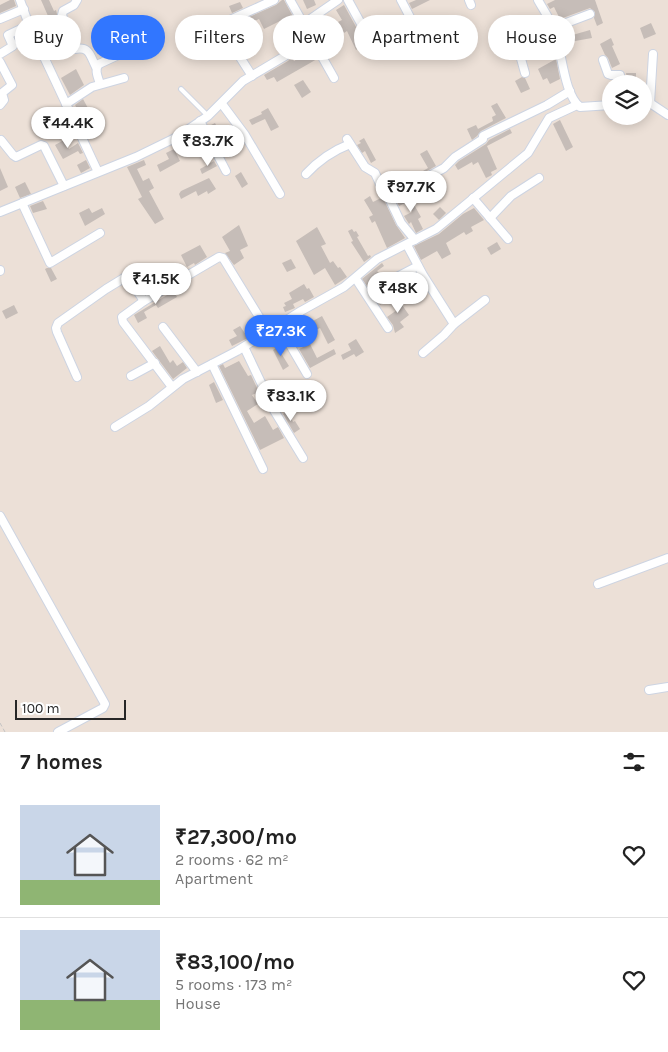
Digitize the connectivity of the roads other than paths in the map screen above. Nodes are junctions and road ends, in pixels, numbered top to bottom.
1 (20, 0) edge
2 (274, 0) edge
3 (290, 0) edge
4 (338, 0) edge
5 (348, 0) edge
6 (401, 0) edge
7 (538, 0) edge
8 (79, 1) edge
9 (24, 9) junction
10 (590, 14) dead end
11 (26, 15) edge
12 (241, 15) edge
13 (298, 15) edge
14 (316, 15) edge
15 (356, 15) edge
16 (409, 15) edge
17 (546, 15) edge
18 (0, 19) edge
19 (575, 20) edge
20 (15, 32) edge
21 (0, 54) edge
22 (653, 54) dead end
23 (45, 60) edge
24 (108, 60) edge
25 (242, 60) edge
26 (278, 60) edge
27 (324, 60) edge
28 (521, 60) edge
29 (562, 60) edge
30 (603, 60) dead end
31 (0, 62) edge
32 (96, 67) junction
33 (525, 73) dead end
34 (611, 75) edge
35 (650, 75) edge
36 (252, 76) junction
37 (124, 78) dead end
38 (334, 78) dead end
39 (100, 84) junction
40 (181, 89) dead end
41 (570, 91) junction
42 (0, 104) edge
43 (66, 104) junction
44 (222, 104) junction
45 (577, 105) junction
46 (602, 106) edge
47 (652, 106) edge
48 (668, 115) edge
49 (208, 116) junction
50 (200, 121) junction
51 (0, 139) edge
52 (226, 171) dead end
53 (98, 172) junction
54 (306, 174) dead end
55 (539, 178) dead end
56 (64, 186) junction
57 (280, 194) dead end
58 (389, 198) junction
59 (473, 198) junction
60 (22, 203) junction
61 (0, 212) edge
62 (490, 218) junction
63 (100, 233) dead end
64 (508, 239) dead end
65 (415, 240) junction
66 (407, 245) junction
67 (418, 266) junction
68 (397, 277) dead end
69 (356, 278) junction
70 (485, 300) dead end
71 (144, 301) junction
72 (454, 324) junction
73 (279, 326) junction
74 (163, 327) dead end
75 (388, 328) dead end
76 (269, 333) junction
77 (244, 347) junction
78 (423, 354) dead end
79 (155, 363) junction
80 (212, 364) junction
81 (197, 372) junction
82 (307, 374) dead end
83 (131, 376) dead end
84 (77, 377) dead end
85 (172, 387) junction
86 (114, 427) dead end
87 (303, 458) dead end
88 (263, 468) dead end
89 (0, 516) edge
90 (668, 558) edge
91 (598, 584) dead end
92 (668, 688) edge
93 (649, 690) dead end
94 (58, 732) edge

1 - 9 street
2 - 12 street
3 - 13 street
4 - 14 street
5 - 15 street
6 - 16 street
7 - 17 street
8 - 32 street
9 - 11 street
9 - 18 street
10 - 19 street
20 - 21 street
22 - 35 street
23 - 43 street
24 - 32 street
25 - 36 street
26 - 36 street
27 - 38 street
28 - 33 street
29 - 41 street
30 - 34 street
31 - 42 street
32 - 39 street
36 - 44 street
37 - 39 street
39 - 43 street
40 - 49 lane
41 - 45 street
41 - 58 street
43 - 53 street
44 - 49 street
44 - 57 street
45 - 46 street
45 - 59 street
47 - 48 street
49 - 50 street
50 - 52 street
50 - 53 street
51 - 56 street
53 - 56 street
54 - 58 street
55 - 62 street
56 - 60 street
58 - 65 street
59 - 62 street
59 - 65 street
60 - 61 street
60 - 63 street
62 - 64 street
65 - 66 street
66 - 67 street
66 - 69 street
67 - 68 street
67 - 72 street
69 - 73 street
69 - 75 street
70 - 72 street
71 - 76 street
71 - 79 street
71 - 84 street
72 - 78 street
73 - 76 street
73 - 82 street
74 - 81 street
76 - 77 street
77 - 80 street
77 - 87 street
79 - 83 street
79 - 85 street
80 - 81 street
80 - 88 street
81 - 85 street
85 - 86 street
89 - 94 street
90 - 91 street
92 - 93 street

